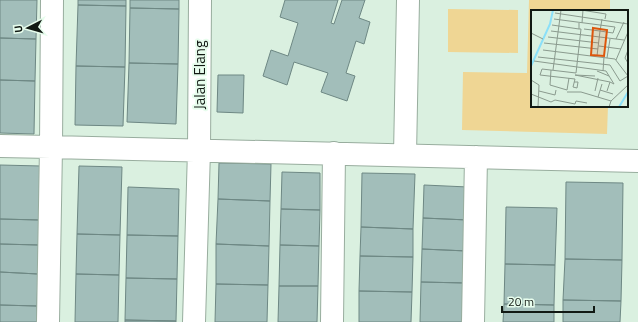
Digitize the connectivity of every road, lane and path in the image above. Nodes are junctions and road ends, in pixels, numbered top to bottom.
1 (52, 0) edge
2 (200, 0) edge
3 (408, 0) edge
4 (0, 146) edge
5 (51, 147) junction
6 (199, 150) junction
7 (334, 153) junction
8 (406, 155) junction
9 (476, 157) junction
10 (638, 161) edge
11 (48, 322) edge
12 (194, 322) edge
13 (332, 322) edge
14 (472, 322) edge

1 - 5 street
2 - 6 street, Jalan Elang
3 - 8 street
4 - 5 street
5 - 6 street
5 - 11 street
6 - 7 street
6 - 12 street, Jalan Elang
7 - 8 street
7 - 13 street
8 - 9 street
9 - 10 street
9 - 14 street

